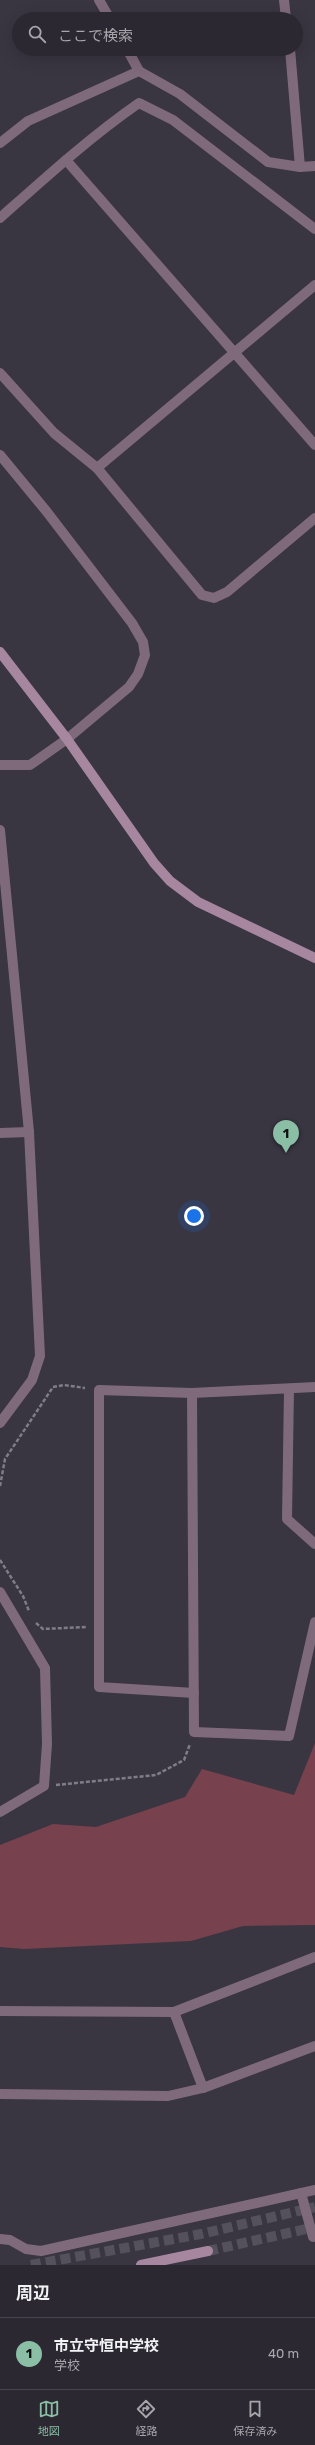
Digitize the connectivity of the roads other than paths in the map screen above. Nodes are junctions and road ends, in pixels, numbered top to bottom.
1 (99, 0) edge
2 (284, 0) edge
3 (106, 12) edge
4 (285, 12) edge
5 (131, 56) edge
6 (291, 56) edge
7 (139, 71) junction
8 (0, 143) edge
9 (66, 160) junction
10 (315, 166) edge
11 (300, 167) junction
12 (0, 218) edge
13 (315, 229) edge
14 (315, 285) edge
15 (234, 353) junction
16 (0, 373) edge
17 (315, 445) edge
18 (0, 455) edge
19 (97, 468) junction
20 (315, 518) edge
21 (0, 652) edge
22 (67, 739) junction
23 (0, 765) edge
24 (0, 830) edge
25 (315, 958) edge
26 (29, 1132) junction
27 (0, 1133) edge
28 (315, 1387) edge
29 (289, 1389) junction
30 (192, 1392) junction
31 (0, 1423) edge
32 (315, 1544) edge
33 (0, 1592) edge
34 (315, 1622) edge
35 (194, 1693) junction
36 (0, 1812) edge
37 (315, 1957) edge
38 (0, 2010) edge
39 (174, 2012) junction
40 (315, 2046) edge
41 (203, 2088) junction
42 (0, 2094) edge
43 (315, 2190) edge
44 (301, 2193) junction
45 (315, 2236) edge
46 (0, 2239) edge
47 (208, 2251) tunnel mouth
48 (141, 2265) edge

1 - 3 street
2 - 4 street
5 - 7 street
6 - 11 street
7 - 8 street
7 - 11 street
9 - 12 street
9 - 13 street
9 - 15 street
10 - 11 street
14 - 15 street
15 - 17 street
15 - 19 street
16 - 19 street
18 - 22 street
19 - 20 street
21 - 22 street
22 - 23 street
22 - 25 street
24 - 26 street
26 - 27 street
26 - 31 street
28 - 29 street
29 - 30 street
29 - 32 street
30 - 35 street
30 - 35 street
33 - 36 street
34 - 35 street
37 - 39 street
38 - 39 street
39 - 41 street
40 - 41 street
41 - 42 street
43 - 44 street
44 - 45 street
44 - 46 street
47 - 48 street

